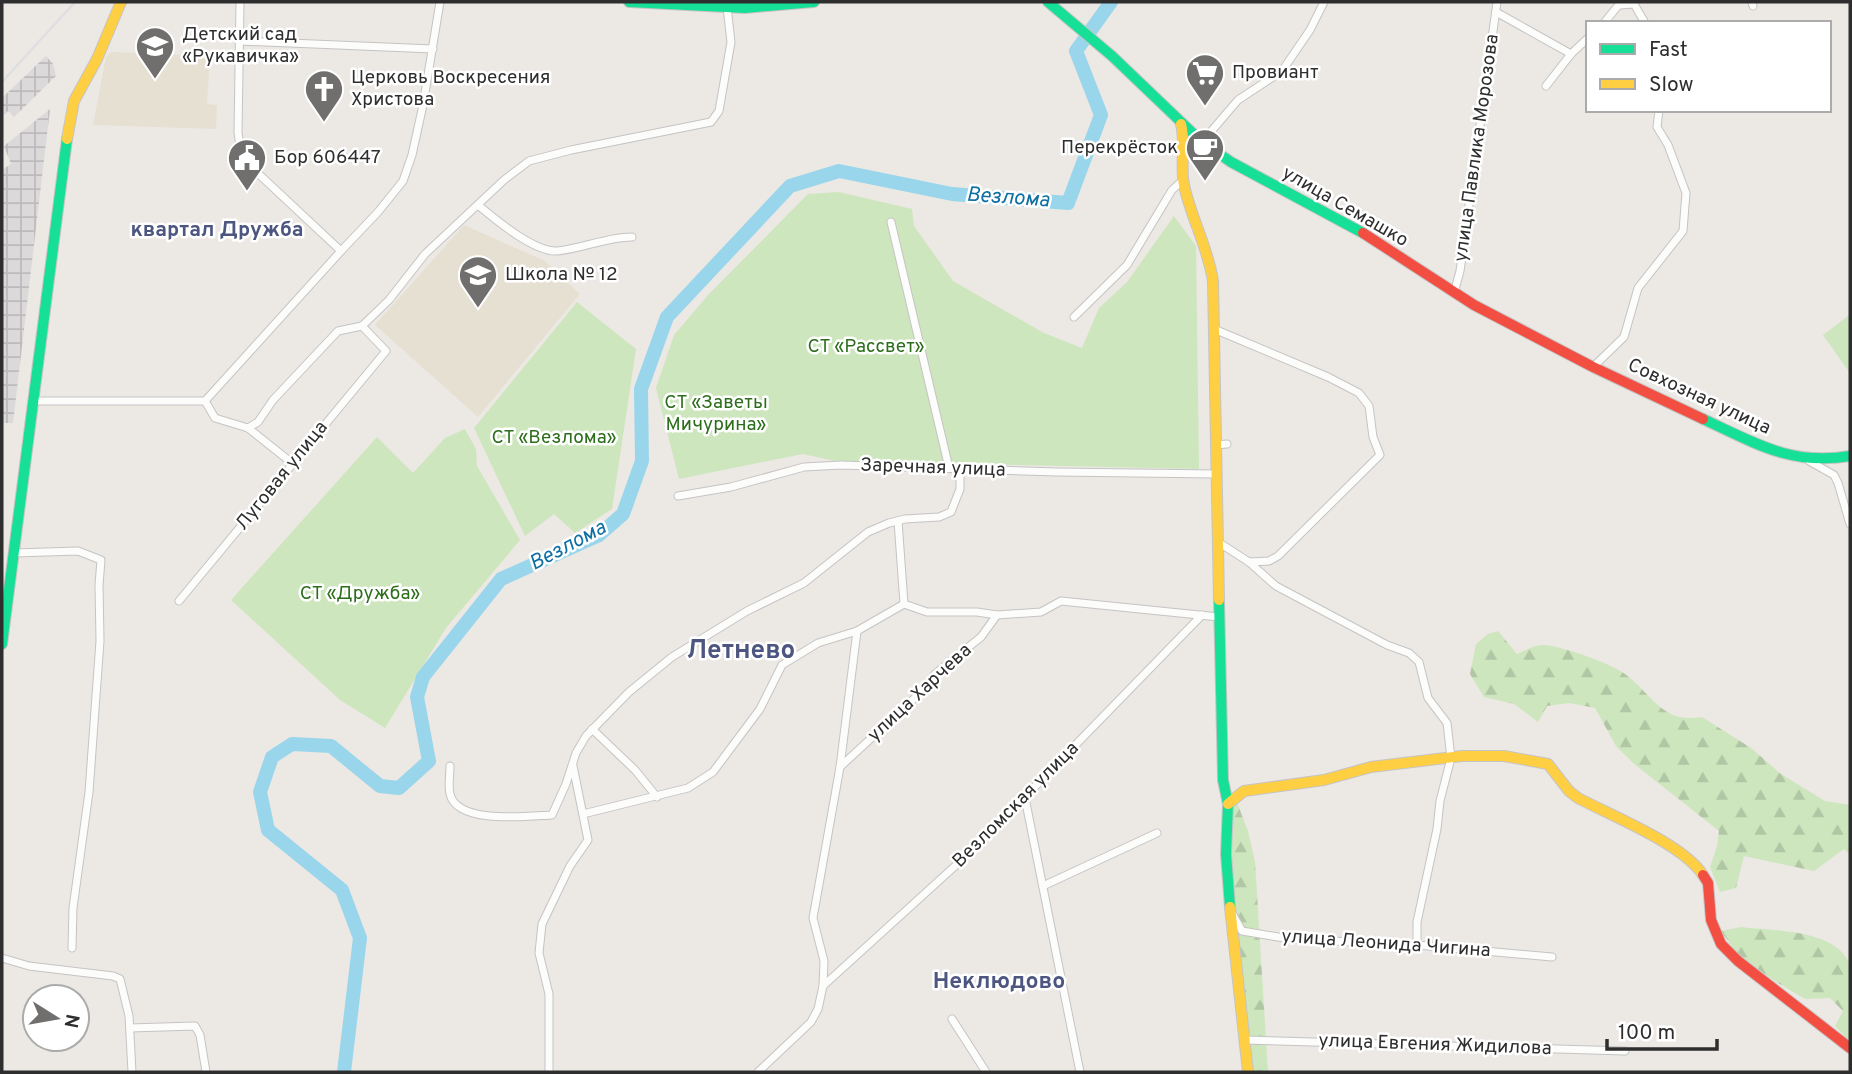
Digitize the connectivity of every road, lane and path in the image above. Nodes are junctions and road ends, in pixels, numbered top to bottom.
1 (121, 2) edge
2 (240, 2) edge
3 (440, 2) edge
4 (629, 2) edge
5 (814, 2) edge
6 (1048, 2) edge
7 (1324, 2) edge
8 (1497, 2) edge
9 (1621, 3) edge
10 (1633, 3) edge
11 (727, 7) junction
12 (1496, 12) junction
13 (1606, 21) edge
14 (1644, 21) edge
15 (1586, 40) edge
16 (239, 41) junction
17 (433, 50) junction
18 (1571, 54) junction
19 (1546, 86) dead end
20 (1659, 112) edge
21 (1181, 124) junction
22 (1202, 142) junction
23 (1185, 148) junction
24 (1183, 180) junction
25 (478, 205) junction
26 (891, 222) dead end
27 (632, 237) dead end
28 (341, 251) junction
29 (1453, 293) junction
30 (1074, 317) dead end
31 (362, 326) junction
32 (1214, 329) junction
33 (1581, 360) joint
34 (1594, 367) junction
35 (33, 401) junction
36 (205, 401) junction
37 (248, 428) junction
38 (1850, 456) edge
39 (1806, 459) junction
40 (292, 463) junction
41 (949, 468) junction
42 (960, 469) junction
43 (1216, 474) junction
44 (678, 496) dead end
45 (898, 521) junction
46 (1850, 524) edge
47 (1217, 542) junction
48 (15, 553) junction
49 (1249, 562) junction
50 (179, 601) dead end
51 (904, 604) junction
52 (996, 615) junction
53 (1202, 615) junction
54 (1219, 617) junction
55 (857, 631) junction
56 (2, 644) edge
57 (593, 729) junction
58 (1451, 758) junction
59 (573, 765) junction
60 (450, 766) dead end
61 (840, 767) junction
62 (561, 796) junction
63 (657, 797) junction
64 (1025, 798) junction
65 (580, 802) junction
66 (1228, 804) junction
67 (583, 814) junction
68 (1157, 833) dead end
69 (1043, 886) junction
70 (1230, 912) junction
71 (1418, 945) junction
72 (72, 948) dead end
73 (1552, 957) dead end
74 (2, 958) edge
75 (822, 986) junction
76 (952, 1019) dead end
77 (130, 1028) junction
78 (1245, 1040) junction
79 (1850, 1048) edge
80 (1625, 1051) dead end
81 (132, 1072) edge
82 (205, 1072) edge
83 (549, 1072) edge
84 (758, 1072) edge
85 (986, 1072) edge
86 (1080, 1072) edge
87 (1248, 1072) edge

1 - 35 street
2 - 16 street
3 - 17 street
4 - 11 street
5 - 11 street
6 - 21 street, улица Семашко
7 - 22 street
8 - 12 street, улица Павлика Морозова
9 - 10 street
9 - 13 street
10 - 14 street
11 - 25 street
12 - 18 street
12 - 29 street, улица Павлика Морозова
15 - 18 street
16 - 17 street
16 - 28 street
17 - 28 street
18 - 19 street
20 - 34 street
21 - 22 street, улица Семашко
21 - 23 street
22 - 23 street
22 - 29 street, улица Семашко
23 - 24 street
24 - 30 street
24 - 32 street
25 - 27 street
25 - 31 street
26 - 41 street
28 - 36 street
29 - 33 street, улица Семашко
31 - 37 street
31 - 40 street, Луговая улица
32 - 43 street
32 - 49 street
33 - 34 street, Совхозная улица
34 - 39 street, Совхозная улица
35 - 36 street
35 - 48 street
36 - 37 street
37 - 40 street
38 - 39 street, Совхозная улица
39 - 46 street
40 - 50 street, Луговая улица
41 - 42 street, Заречная улица
41 - 44 street, Заречная улица
42 - 43 street, Заречная улица
42 - 45 street
43 - 47 street
45 - 51 street
45 - 57 street
47 - 49 street
47 - 54 street
48 - 56 street
48 - 72 street
49 - 58 street
51 - 52 street
51 - 55 street
52 - 53 street
52 - 61 street, улица Харчева
53 - 54 street
53 - 64 street, Везломская улица
54 - 66 street
55 - 61 street
55 - 63 street
57 - 59 street
57 - 63 street
58 - 66 street
58 - 71 street
58 - 79 street
59 - 62 street
59 - 65 street
60 - 62 street
61 - 75 street
62 - 65 street
63 - 67 street
64 - 69 street
64 - 75 street, Везломская улица
65 - 67 street
66 - 70 street
67 - 83 street
68 - 69 street
69 - 86 street
70 - 71 street, улица Леонида Чигина
70 - 78 street
71 - 73 street, улица Леонида Чигина
74 - 77 street
75 - 84 street
76 - 85 street
77 - 81 street
77 - 82 street
78 - 80 street, улица Евгения Жидилова
78 - 87 street

